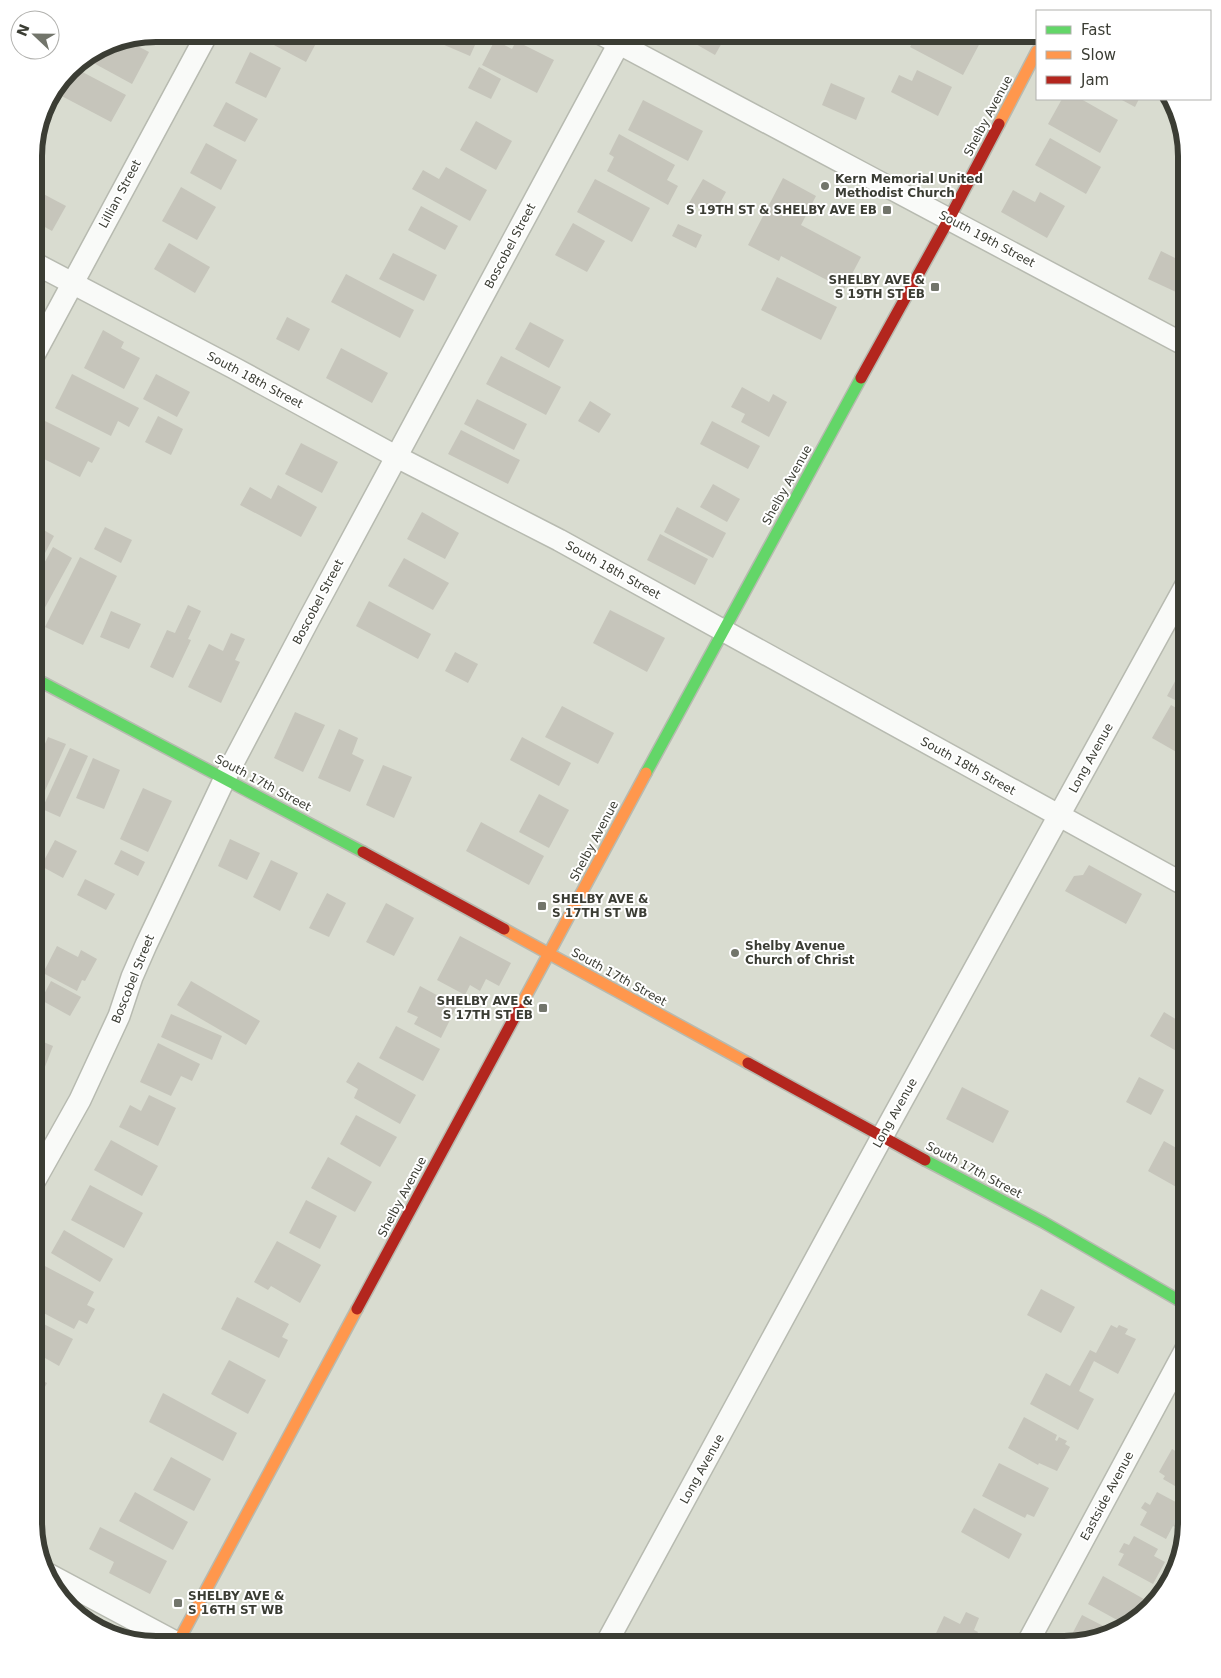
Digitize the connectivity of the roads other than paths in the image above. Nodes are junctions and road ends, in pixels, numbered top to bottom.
1 (203, 42) edge
2 (612, 42) edge
3 (625, 43) edge
4 (1036, 53) edge
5 (949, 219) junction
6 (43, 268) edge
7 (72, 284) junction
8 (43, 338) edge
9 (1178, 341) edge
10 (396, 457) junction
11 (1178, 600) edge
12 (722, 631) junction
13 (43, 683) edge
14 (225, 778) junction
15 (1060, 816) junction
16 (1178, 881) edge
17 (549, 954) junction
18 (882, 1137) junction
19 (42, 1167) edge
20 (1178, 1301) edge
21 (1178, 1364) edge
22 (58, 1580) edge
23 (161, 1635) edge
24 (183, 1635) edge
25 (611, 1636) edge
26 (1031, 1636) edge

1 - 7 street, Lillian Street
2 - 10 street, Boscobel Street
3 - 5 street, South 19th Street
4 - 5 street, Shelby Avenue
5 - 9 street, South 19th Street
5 - 12 street, Shelby Avenue
6 - 7 street, South 18th Street
7 - 8 street, Lillian Street
7 - 10 street, South 18th Street
10 - 12 street, South 18th Street
10 - 14 street, Boscobel Street
11 - 15 street, Long Avenue
12 - 15 street, South 18th Street
12 - 17 street, Shelby Avenue
13 - 14 street, South 17th Street
14 - 17 street, South 17th Street
14 - 19 street, Boscobel Street
15 - 16 street, South 18th Street
15 - 18 street, Long Avenue
17 - 18 street, South 17th Street
17 - 24 street, Shelby Avenue
18 - 20 street, South 17th Street
18 - 25 street, Long Avenue
21 - 26 street, Eastside Avenue
22 - 23 street

